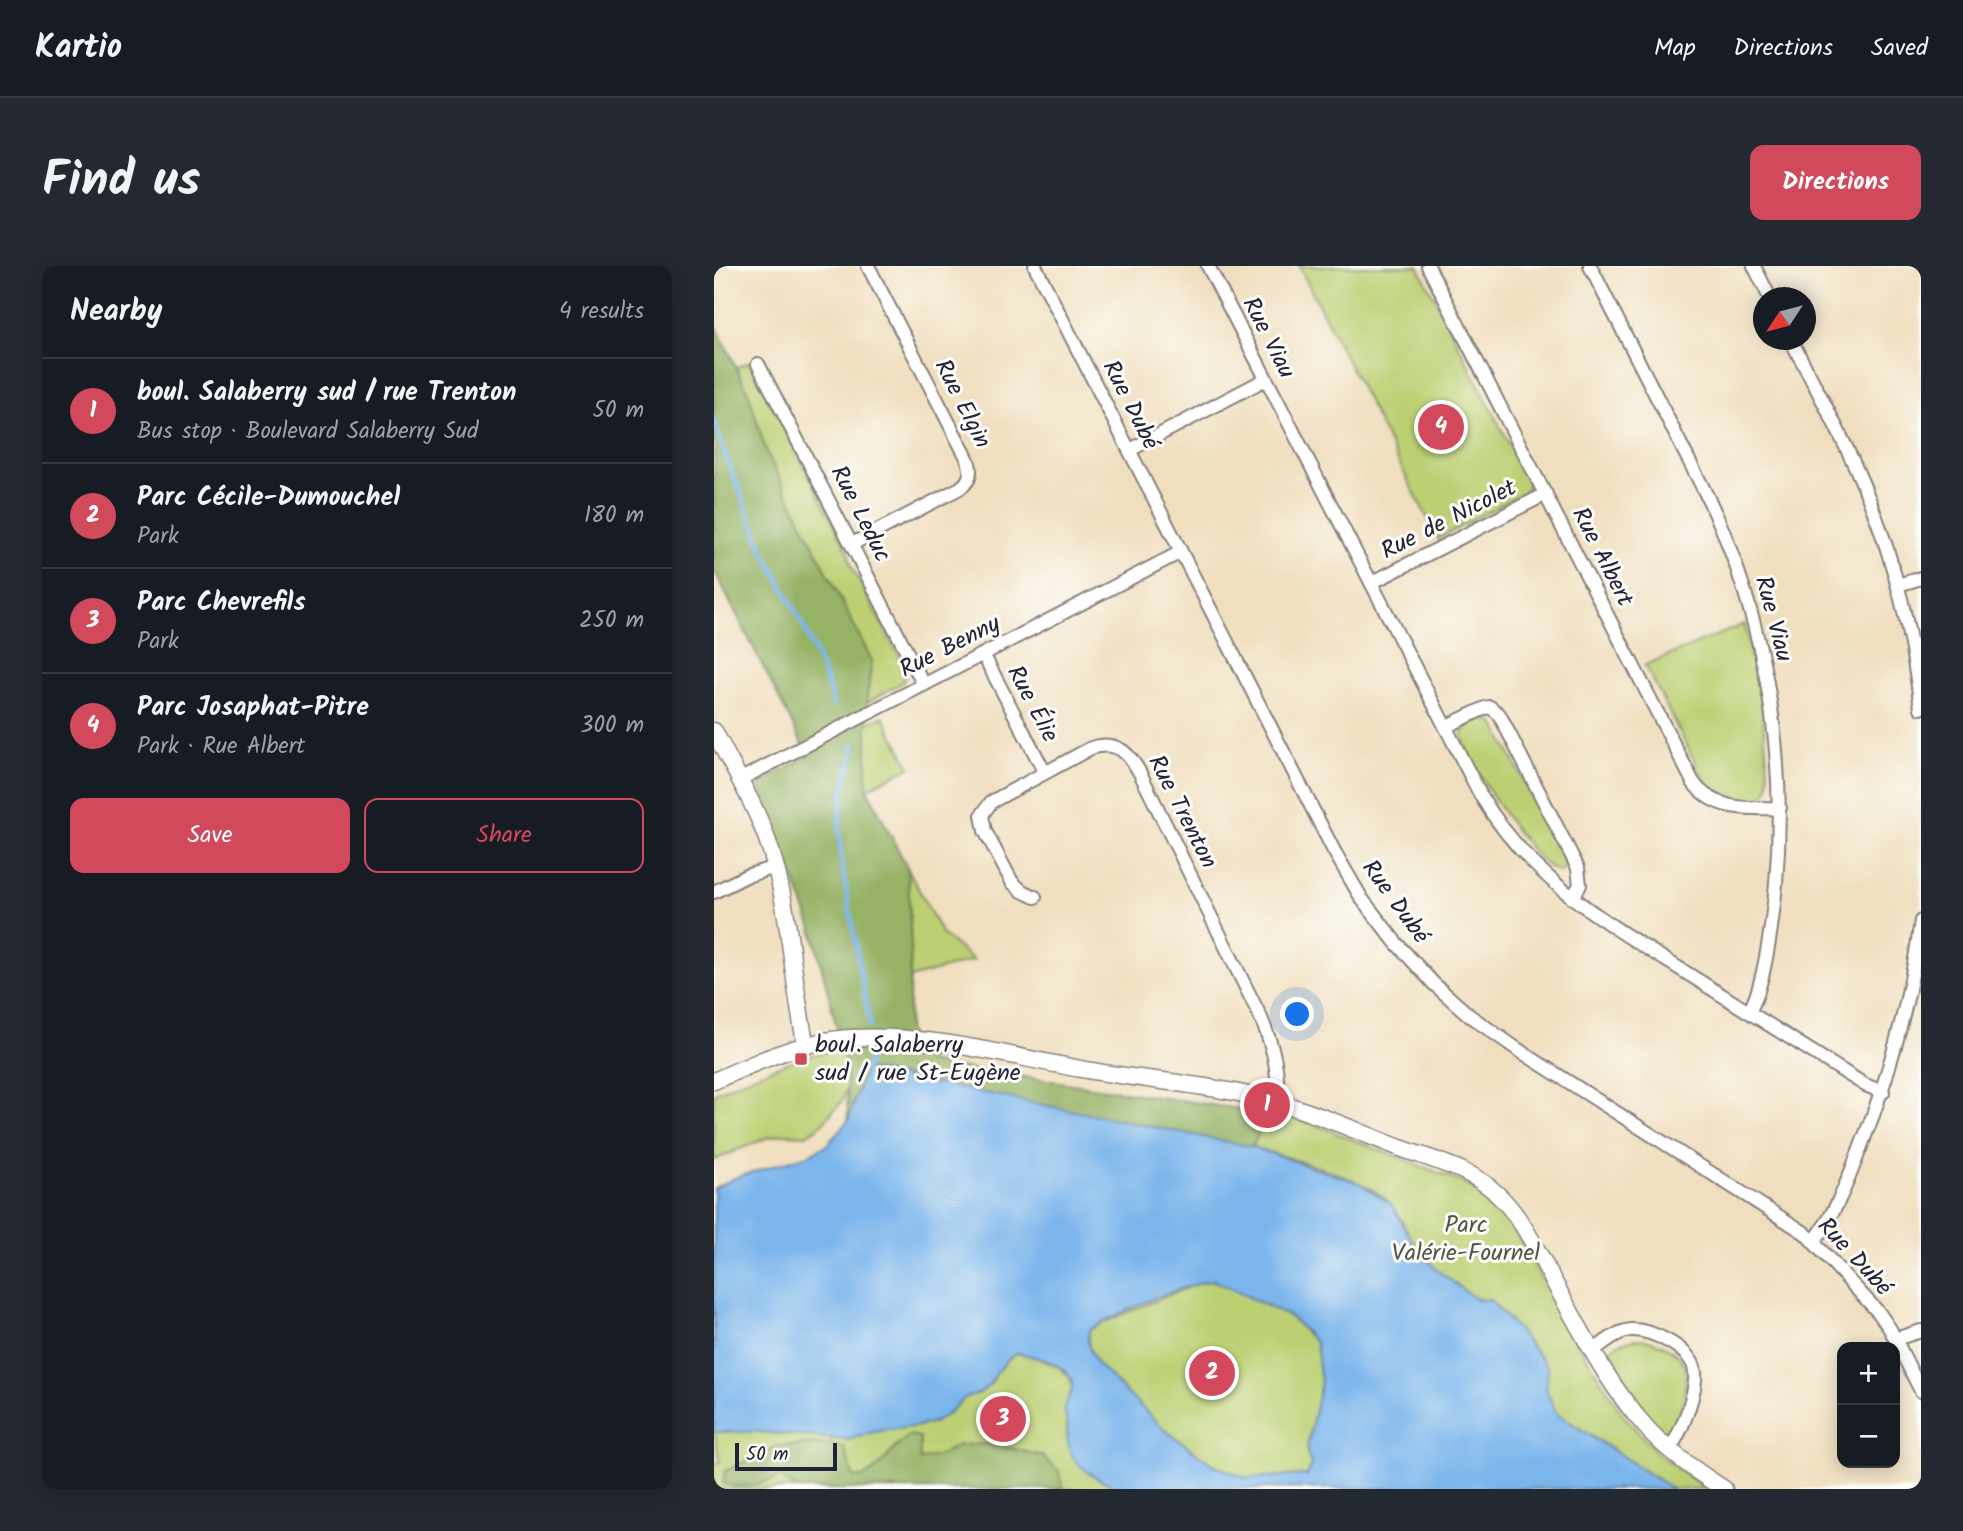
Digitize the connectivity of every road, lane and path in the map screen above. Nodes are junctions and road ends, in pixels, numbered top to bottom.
1 (868, 266) edge
2 (1035, 266) edge
3 (1208, 266) edge
4 (1428, 266) edge
5 (1591, 266) edge
6 (1754, 266) edge
7 (1764, 287) edge
8 (1796, 350) edge
9 (758, 364) dead end
10 (1266, 379) junction
11 (1130, 450) junction
12 (1546, 494) junction
13 (852, 544) junction
14 (1181, 552) junction
15 (1921, 578) edge
16 (1371, 583) junction
17 (1898, 584) junction
18 (983, 654) junction
19 (924, 684) junction
20 (1921, 708) edge
21 (1445, 727) junction
22 (714, 731) edge
23 (1045, 773) junction
24 (739, 780) junction
25 (1780, 808) junction
26 (776, 867) junction
27 (714, 892) edge
28 (1035, 897) dead end
29 (1572, 898) junction
30 (1921, 921) edge
31 (1749, 1012) junction
32 (806, 1046) junction
33 (714, 1081) edge
34 (1883, 1092) junction
35 (1276, 1102) junction
36 (1814, 1241) junction
37 (1921, 1331) edge
38 (1895, 1339) junction
39 (1593, 1351) junction
40 (1921, 1391) edge
41 (1669, 1450) junction
42 (1724, 1489) edge

1 - 13 street, Rue Elgin
2 - 11 street, Rue Dubé
3 - 10 street, Rue Viau
4 - 12 street, Rue Albert
5 - 25 street, Rue Viau
6 - 7 street
8 - 17 street
9 - 13 street, Rue Leduc
10 - 11 street
10 - 16 street, Rue Viau
11 - 14 street, Rue Dubé
12 - 16 street, Rue de Nicolet
12 - 25 street, Rue Albert
13 - 19 street, Rue Leduc
14 - 18 street, Rue Benny
14 - 36 street, Rue Dubé
15 - 17 street
16 - 21 street, Rue Viau
17 - 20 street
18 - 19 street, Rue Benny
18 - 23 street, Rue Élie
19 - 24 street, Rue Benny
21 - 29 street, Rue Viau
21 - 29 street
22 - 24 street
23 - 28 street, Rue Trenton
23 - 35 street, Rue Trenton
24 - 26 street
25 - 31 street, Rue Viau
26 - 27 street
26 - 32 street
29 - 31 street, Rue Viau
30 - 34 street
31 - 34 street, Rue Viau
32 - 33 street
32 - 35 street
34 - 36 street
35 - 39 street
36 - 38 street, Rue Dubé
37 - 38 street
38 - 40 street, Rue Dubé
39 - 41 street
39 - 41 street
41 - 42 street

